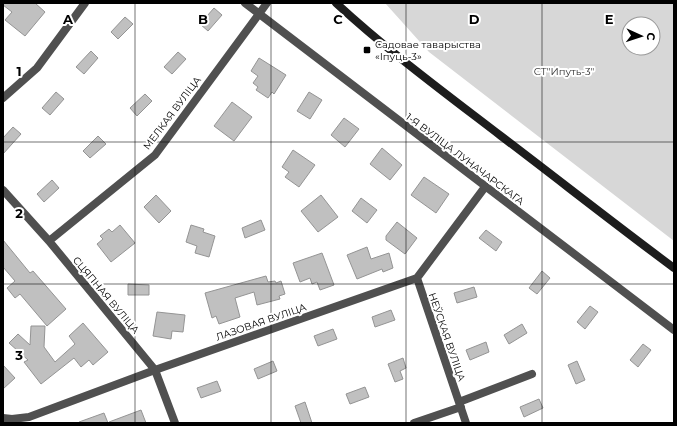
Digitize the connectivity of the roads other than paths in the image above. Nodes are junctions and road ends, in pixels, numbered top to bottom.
1 (85, 3) edge
2 (245, 3) edge
3 (266, 3) edge
4 (336, 3) edge
5 (259, 14) junction
6 (3, 98) edge
7 (485, 187) junction
8 (3, 190) edge
9 (49, 241) junction
10 (674, 268) edge
11 (417, 278) junction
12 (674, 330) edge
13 (155, 370) junction
14 (532, 374) dead end
15 (460, 404) junction
16 (3, 418) edge
17 (175, 423) edge
18 (414, 423) edge
19 (466, 423) edge

1 - 6 street
2 - 5 street, 1-Я ВУЛІЦА ЛУНАЧАРСКАГА
3 - 5 street, МЕЛКАЯ ВУЛІЦА
4 - 10 street
5 - 7 street, 1-Я ВУЛІЦА ЛУНАЧАРСКАГА
5 - 9 street, МЕЛКАЯ ВУЛІЦА
7 - 11 street
7 - 12 street, 1-Я ВУЛІЦА ЛУНАЧАРСКАГА
8 - 9 street, СЦЯПНАЯ ВУЛІЦА
9 - 13 street, СЦЯПНАЯ ВУЛІЦА
11 - 13 street, ЛАЗОВАЯ ВУЛІЦА
11 - 15 street, НЕЎСКАЯ ВУЛІЦА
13 - 16 street, ЛАЗОВАЯ ВУЛІЦА
13 - 17 street, СЦЯПНАЯ ВУЛІЦА
14 - 15 street
15 - 18 street
15 - 19 street, НЕЎСКАЯ ВУЛІЦА

